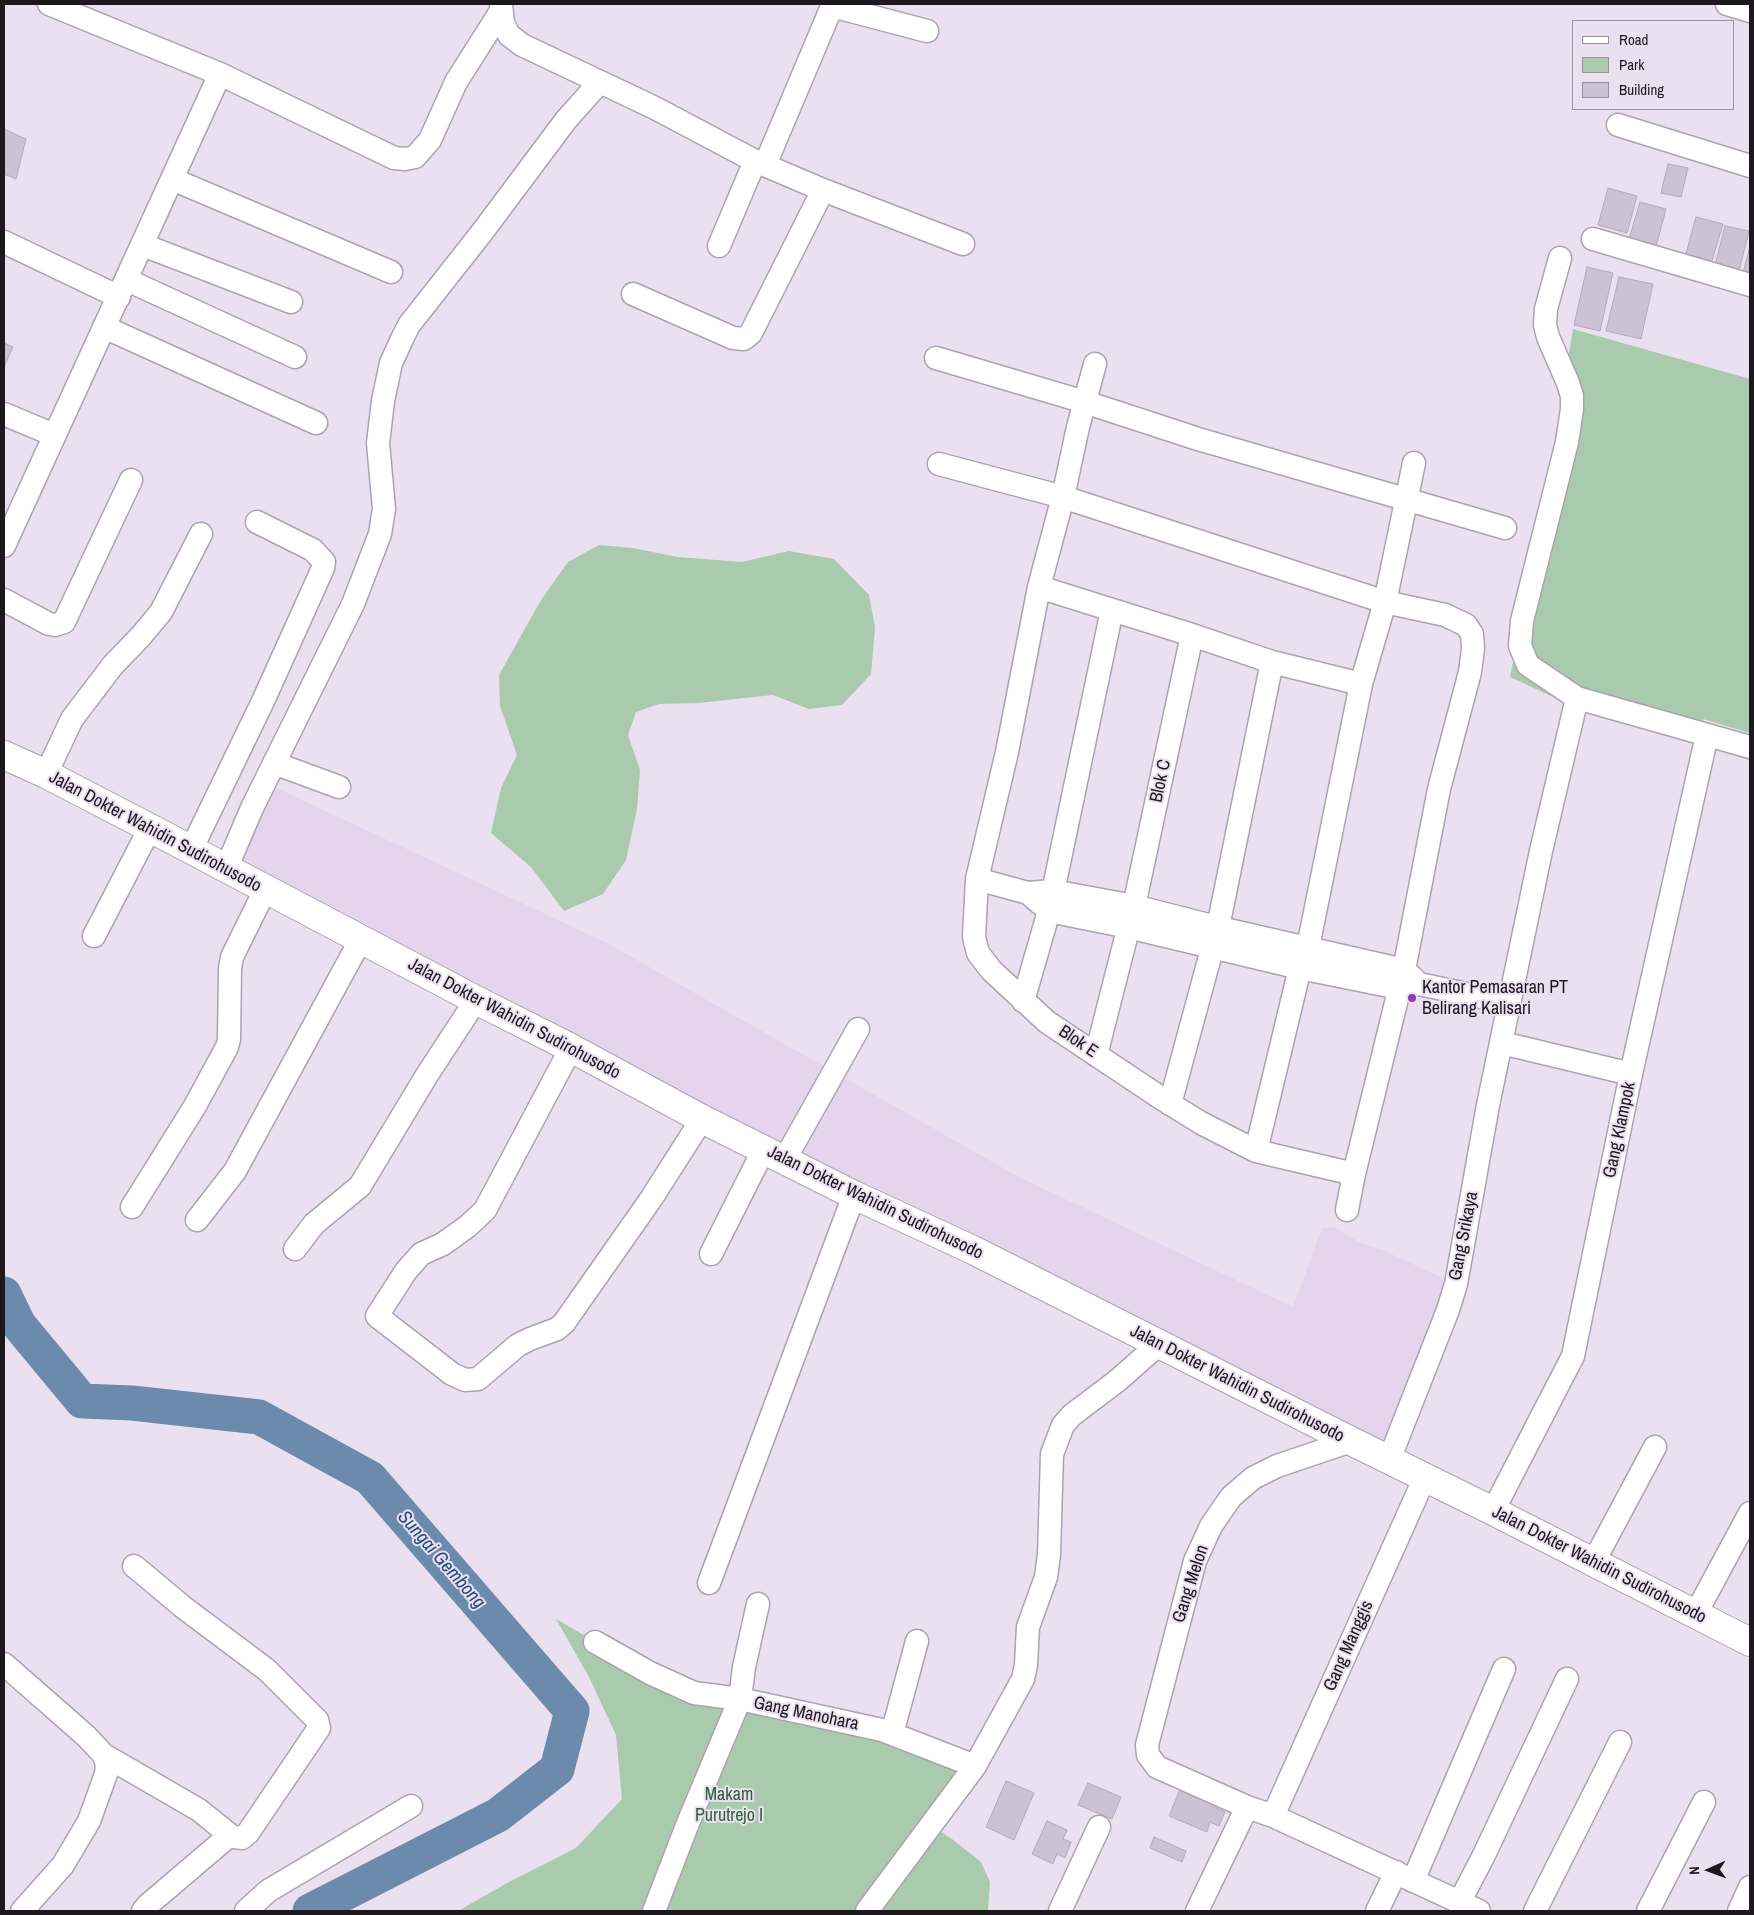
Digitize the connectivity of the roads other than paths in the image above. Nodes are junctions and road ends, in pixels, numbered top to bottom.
1 (49, 4) edge
2 (1727, 4) edge
3 (833, 5) edge
4 (501, 8) edge
5 (1750, 11) edge
6 (927, 31) dead end
7 (220, 74) junction
8 (599, 83) junction
9 (1618, 125) dead end
10 (760, 163) junction
11 (1750, 166) edge
12 (172, 179) junction
13 (823, 190) junction
14 (1593, 239) dead end
15 (4, 242) edge
16 (143, 244) junction
17 (963, 244) dead end
18 (718, 246) dead end
19 (1560, 258) dead end
20 (391, 272) dead end
21 (1750, 286) edge
22 (123, 288) junction
23 (634, 294) dead end
24 (291, 302) dead end
25 (104, 327) junction
26 (296, 356) dead end
27 (936, 358) dead end
28 (1095, 364) dead end
29 (1085, 402) junction
30 (4, 414) edge
31 (316, 423) dead end
32 (54, 435) junction
33 (1414, 463) dead end
34 (939, 464) dead end
35 (132, 480) dead end
36 (1063, 497) junction
37 (1406, 499) junction
38 (257, 522) dead end
39 (1505, 528) dead end
40 (201, 534) dead end
41 (4, 546) edge
42 (1038, 587) junction
43 (4, 600) edge
44 (1385, 602) junction
45 (1112, 610) junction
46 (1192, 635) junction
47 (1272, 662) junction
48 (1361, 684) junction
49 (1575, 708) junction
50 (1705, 743) junction
51 (1750, 748) edge
52 (4, 755) edge
53 (274, 763) junction
54 (46, 774) junction
55 (339, 787) dead end
56 (150, 828) junction
57 (191, 850) junction
58 (226, 869) junction
59 (977, 879) junction
60 (265, 890) junction
61 (1051, 901) junction
62 (1134, 906) junction
63 (1128, 927) junction
64 (94, 936) dead end
65 (1215, 937) junction
66 (361, 939) junction
67 (1308, 947) junction
68 (1300, 968) junction
69 (1407, 981) junction
70 (476, 1000) junction
71 (1023, 1001) junction
72 (1510, 1003) junction
73 (858, 1029) dead end
74 (1502, 1044) junction
75 (571, 1048) junction
76 (1096, 1055) junction
77 (1631, 1074) junction
78 (1170, 1104) junction
79 (702, 1119) junction
80 (1256, 1151) junction
81 (774, 1154) junction
82 (1354, 1174) junction
83 (854, 1195) junction
84 (132, 1207) dead end
85 (1347, 1210) dead end
86 (197, 1220) dead end
87 (294, 1249) dead end
88 (711, 1254) dead end
89 (1159, 1344) junction
90 (1351, 1441) junction
91 (1655, 1447) dead end
92 (1389, 1460) junction
93 (1425, 1476) junction
94 (1494, 1511) junction
95 (1750, 1513) edge
96 (1593, 1563) junction
97 (134, 1566) dead end
98 (709, 1583) dead end
99 (758, 1604) dead end
100 (1695, 1615) junction
101 (917, 1641) dead end
102 (595, 1642) dead end
103 (1750, 1642) edge
104 (4, 1664) edge
105 (1504, 1669) dead end
106 (1566, 1679) dead end
107 (740, 1699) junction
108 (892, 1734) junction
109 (1620, 1742) dead end
110 (104, 1755) junction
111 (975, 1766) junction
112 (1704, 1802) dead end
113 (411, 1806) dead end
114 (1246, 1807) junction
115 (1273, 1816) junction
116 (1100, 1827) dead end
117 (230, 1835) junction
118 (1404, 1877) junction
119 (1750, 1888) edge
120 (1465, 1907) edge
121 (22, 1911) edge
122 (143, 1911) edge
123 (246, 1911) edge
124 (654, 1911) edge
125 (867, 1911) edge
126 (1060, 1911) edge
127 (1197, 1911) edge
128 (1377, 1911) edge
129 (1535, 1911) edge
130 (1648, 1911) edge
131 (1739, 1911) edge

1 - 7 street
2 - 5 street
3 - 6 street
3 - 10 street
4 - 7 street
4 - 8 street
7 - 12 street
8 - 10 street
8 - 53 street
9 - 11 street
10 - 13 street
10 - 18 street
12 - 16 street
12 - 20 street
13 - 17 street
13 - 23 street
14 - 21 street
15 - 22 street
16 - 22 street
16 - 24 street
19 - 49 street
22 - 25 street
22 - 26 street
25 - 31 street
25 - 32 street
27 - 29 street
28 - 29 street, Blok E
29 - 36 street, Blok E
29 - 37 street
30 - 32 street
32 - 41 street
33 - 37 street
34 - 36 street
35 - 43 street
36 - 42 street, Blok E
36 - 44 street
37 - 39 street
37 - 44 street
38 - 57 street
40 - 54 street
42 - 45 street
42 - 59 street, Blok E
44 - 48 street
44 - 69 street
45 - 46 street
45 - 61 street
46 - 47 street
46 - 62 street, Blok C
47 - 48 street
47 - 65 street
48 - 67 street
49 - 50 street
49 - 72 street, Gang Srikaya
50 - 51 street
50 - 77 street, Gang Klampok
52 - 54 main road, Jalan Dokter Wahidin Sudirohusodo
53 - 55 street
53 - 58 street
54 - 56 main road, Jalan Dokter Wahidin Sudirohusodo
56 - 57 main road, Jalan Dokter Wahidin Sudirohusodo
56 - 64 street
57 - 58 main road, Jalan Dokter Wahidin Sudirohusodo
58 - 60 main road, Jalan Dokter Wahidin Sudirohusodo
59 - 61 street
59 - 71 street, Blok E
60 - 66 main road, Jalan Dokter Wahidin Sudirohusodo
60 - 84 street
61 - 62 street
61 - 63 street
61 - 71 street
62 - 63 street, Blok C
62 - 65 street
63 - 65 street
63 - 76 street, Blok C
65 - 67 street
65 - 68 street
65 - 78 street
66 - 70 main road, Jalan Dokter Wahidin Sudirohusodo
66 - 86 street
67 - 68 street
67 - 69 street
68 - 69 street
68 - 80 street
69 - 72 street
69 - 82 street
70 - 75 main road, Jalan Dokter Wahidin Sudirohusodo
70 - 87 street
71 - 76 street, Blok E
72 - 74 street, Gang Srikaya
73 - 81 street
74 - 77 street
74 - 92 street, Gang Srikaya
75 - 79 main road, Jalan Dokter Wahidin Sudirohusodo
75 - 79 street
76 - 78 street, Blok E
77 - 94 street, Gang Klampok
78 - 80 street, Blok E
79 - 81 main road, Jalan Dokter Wahidin Sudirohusodo
80 - 82 street, Blok E
81 - 83 main road, Jalan Dokter Wahidin Sudirohusodo
81 - 88 street
82 - 85 street
83 - 89 main road, Jalan Dokter Wahidin Sudirohusodo
83 - 98 street
89 - 90 main road, Jalan Dokter Wahidin Sudirohusodo
89 - 111 street
90 - 92 main road, Jalan Dokter Wahidin Sudirohusodo
90 - 114 street, Gang Melon
91 - 96 street
92 - 93 main road, Jalan Dokter Wahidin Sudirohusodo
93 - 94 main road, Jalan Dokter Wahidin Sudirohusodo
93 - 115 street, Gang Manggis
94 - 96 main road, Jalan Dokter Wahidin Sudirohusodo
95 - 100 street
96 - 100 main road, Jalan Dokter Wahidin Sudirohusodo
97 - 117 street
99 - 107 street
100 - 103 main road, Jalan Dokter Wahidin Sudirohusodo
101 - 108 street
102 - 107 street
104 - 110 street
105 - 118 street
106 - 120 street
107 - 108 street, Gang Manohara
107 - 124 street, Gang Manohara
108 - 111 street, Gang Manohara
109 - 129 street
110 - 117 street
110 - 121 street
111 - 125 street
112 - 130 street
113 - 123 street
114 - 115 street
114 - 127 street
115 - 118 street
116 - 126 street
117 - 122 street
118 - 120 street
118 - 128 street
119 - 131 street

